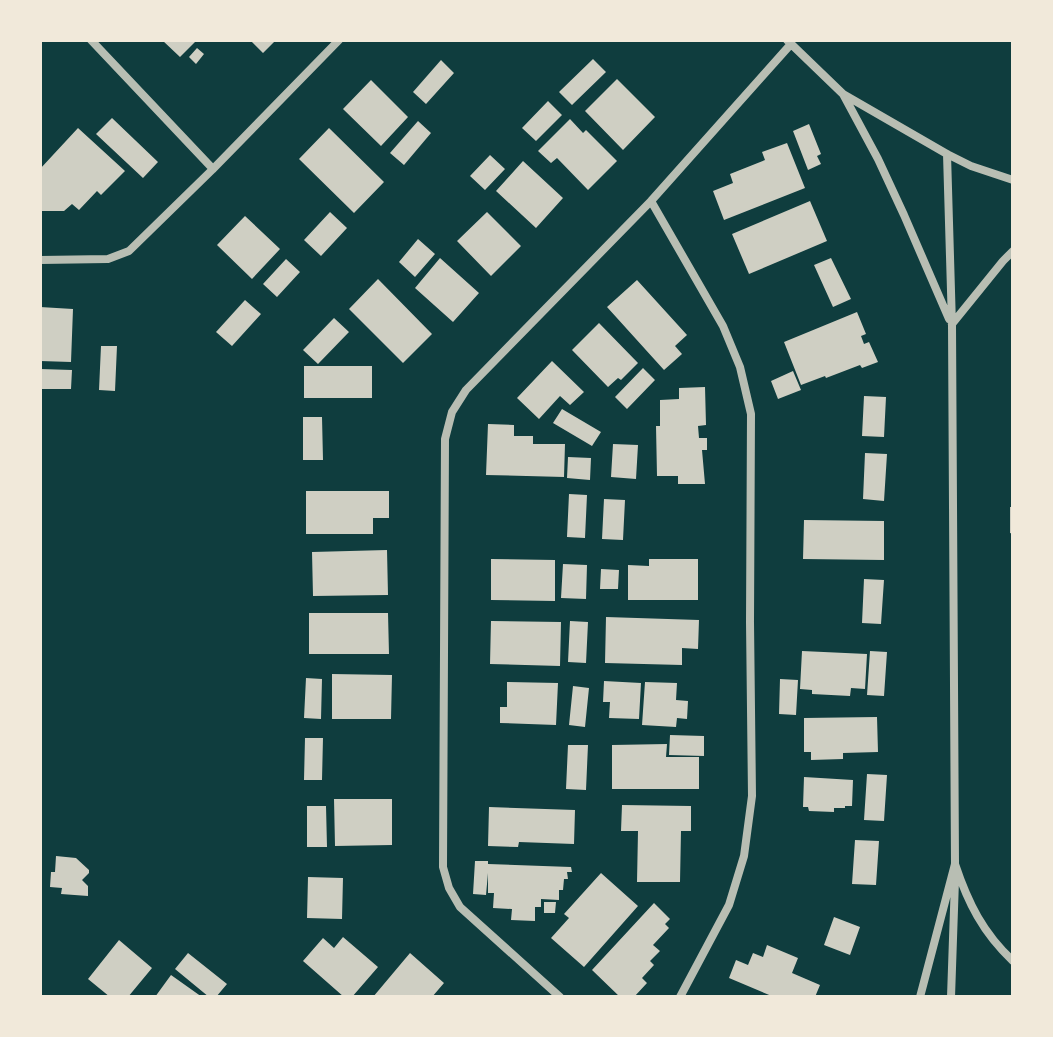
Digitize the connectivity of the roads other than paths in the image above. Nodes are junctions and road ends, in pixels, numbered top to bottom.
1 (91, 40) edge
2 (339, 40) edge
3 (789, 42) edge
4 (843, 94) junction
5 (947, 154) junction
6 (213, 169) junction
7 (1013, 180) edge
8 (651, 201) junction
9 (1013, 251) edge
10 (40, 260) edge
11 (952, 325) junction
12 (955, 864) junction
13 (1013, 961) edge
14 (560, 997) edge
15 (680, 997) edge
16 (920, 997) edge
17 (951, 997) edge

1 - 6 street
2 - 6 street
3 - 4 street
3 - 8 street
4 - 5 street
4 - 11 street
5 - 7 street
5 - 11 street
6 - 10 street
8 - 14 street
8 - 15 street
9 - 11 street
11 - 12 street
12 - 13 street
12 - 16 street
12 - 17 street

